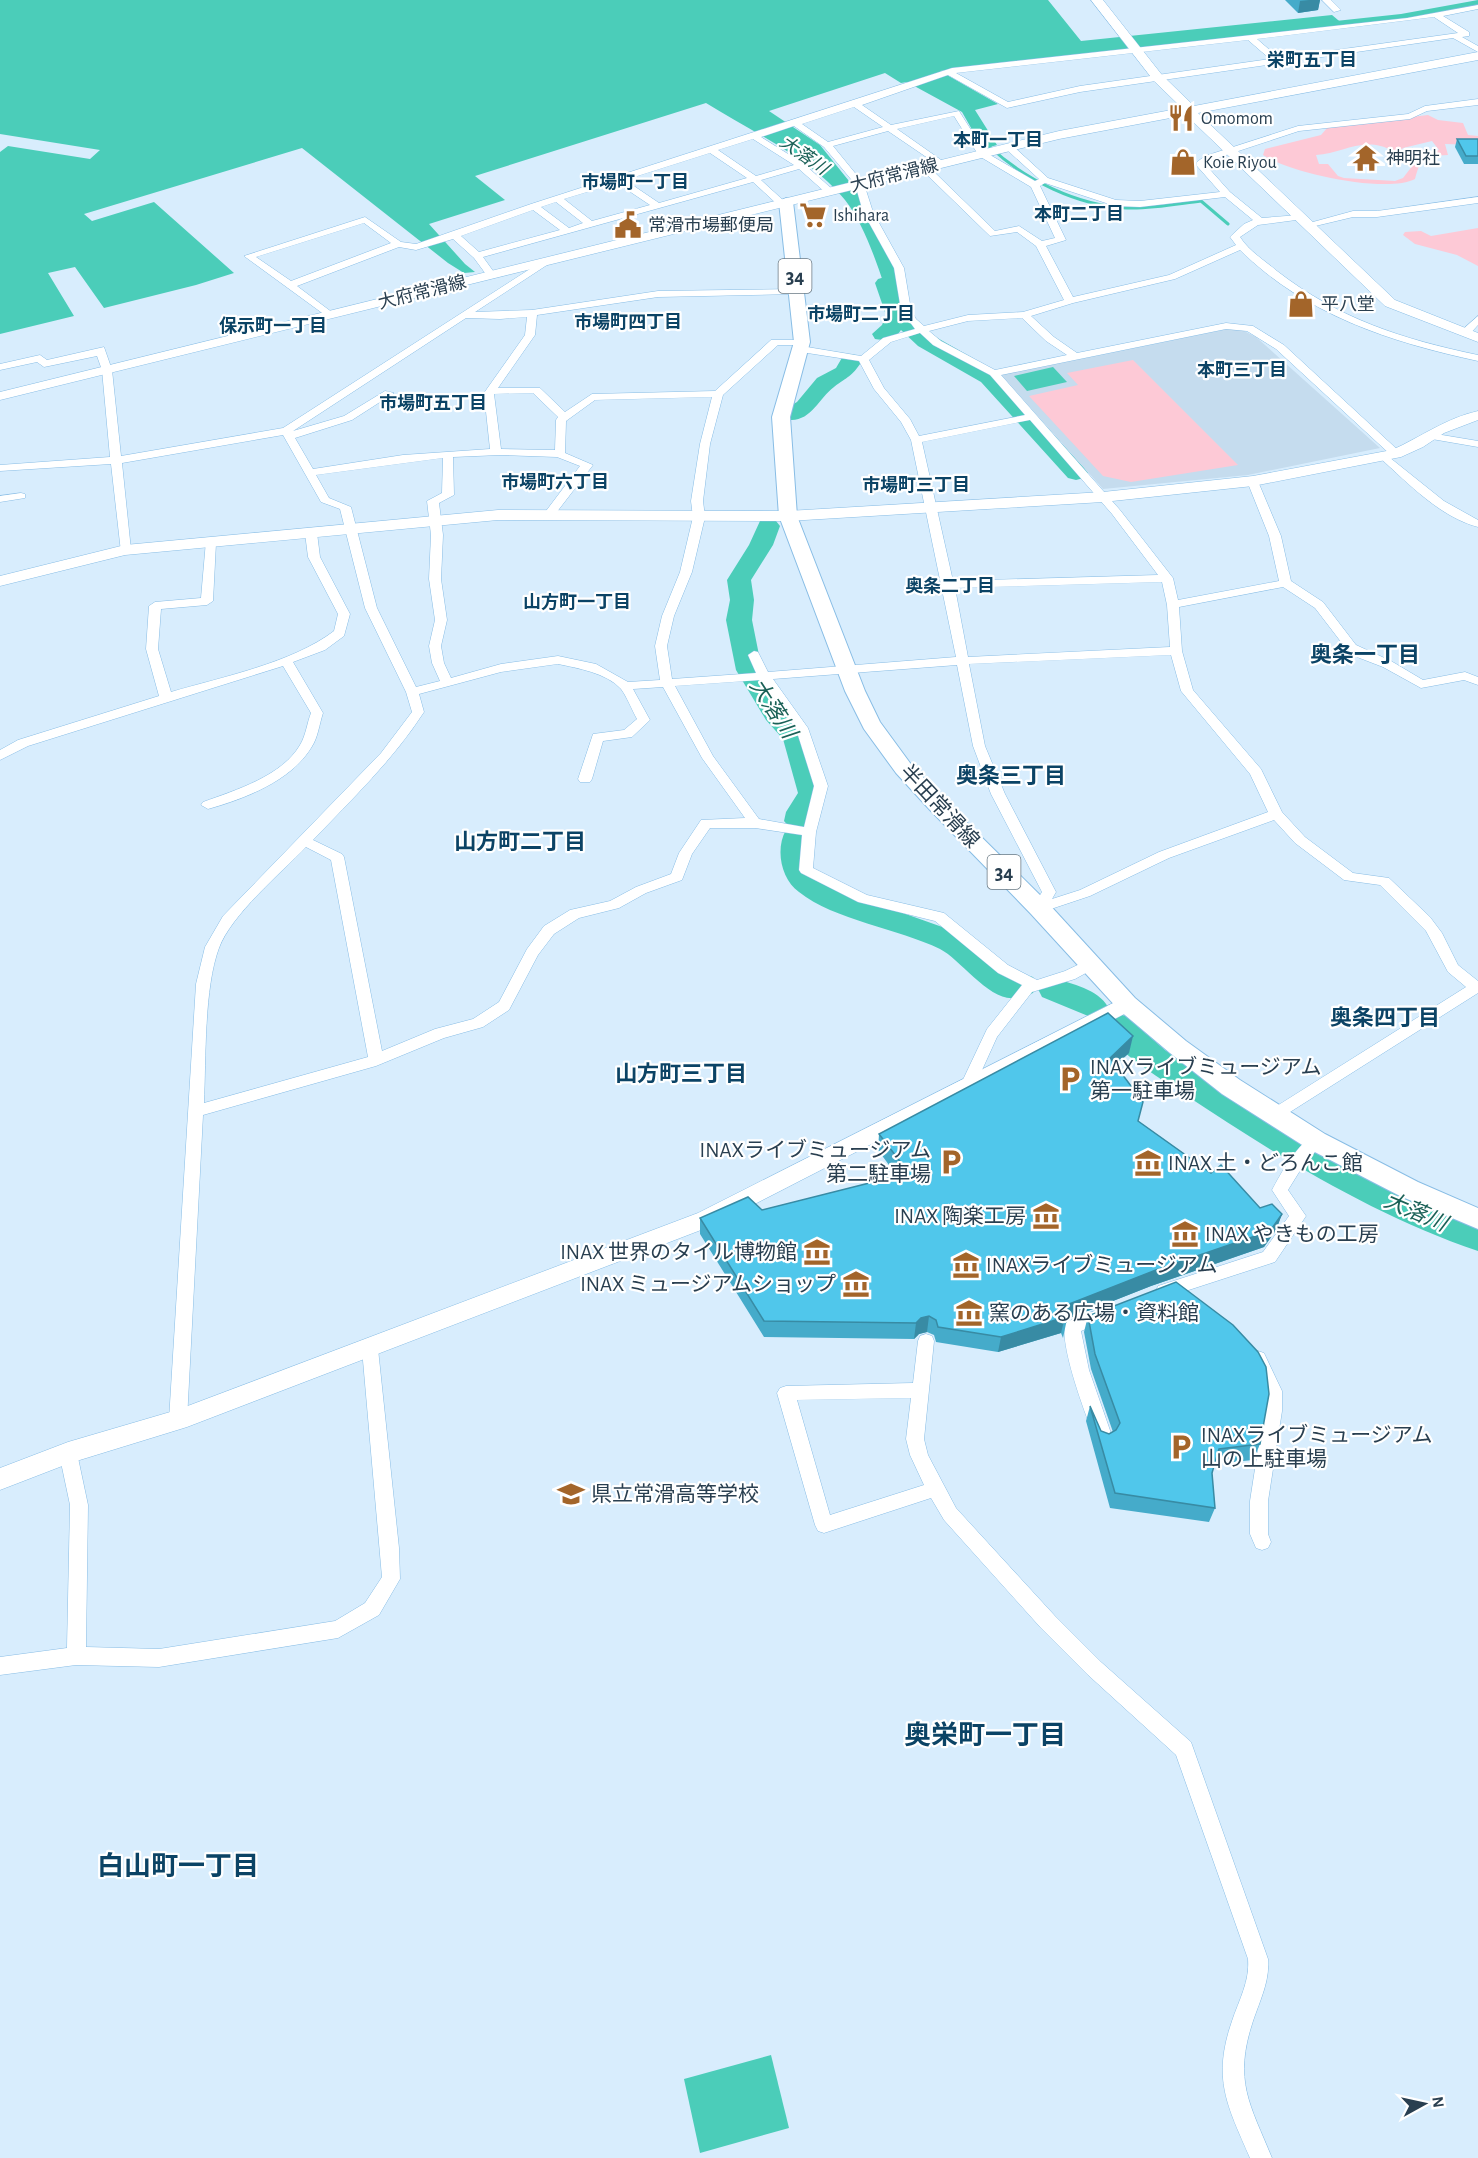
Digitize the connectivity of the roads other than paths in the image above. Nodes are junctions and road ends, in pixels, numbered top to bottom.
1 (1097, 0) edge
2 (1326, 0) edge
3 (1478, 7) edge
4 (1337, 10) dead end
5 (1436, 15) junction
6 (1325, 30) junction
7 (1455, 36) junction
8 (1333, 37) dead end
9 (1250, 38) junction
10 (1341, 44) dead end
11 (1138, 50) junction
12 (1349, 50) junction
13 (1478, 50) edge
14 (1478, 56) edge
15 (1277, 61) junction
16 (950, 74) junction
17 (1158, 78) junction
18 (1478, 102) edge
19 (855, 105) junction
20 (1190, 109) junction
21 (795, 123) junction
22 (890, 128) junction
23 (754, 136) junction
24 (827, 145) junction
25 (712, 150) junction
26 (995, 151) junction
27 (1231, 152) junction
28 (941, 164) junction
29 (801, 166) junction
30 (925, 168) junction
31 (619, 180) junction
32 (756, 180) junction
33 (1040, 182) junction
34 (856, 185) junction
35 (832, 190) junction
36 (1227, 194) junction
37 (558, 199) junction
38 (1478, 200) edge
39 (784, 203) junction
40 (658, 206) junction
41 (534, 207) junction
42 (1260, 221) junction
43 (1302, 221) junction
44 (590, 224) junction
45 (566, 230) junction
46 (455, 235) junction
47 (398, 244) junction
48 (1040, 244) junction
49 (1241, 246) junction
50 (477, 256) junction
51 (547, 261) junction
52 (491, 275) junction
53 (290, 285) junction
54 (796, 291) junction
55 (1070, 301) junction
56 (532, 313) junction
57 (329, 315) junction
58 (467, 315) junction
59 (1024, 315) junction
60 (1478, 319) edge
61 (915, 331) junction
62 (1471, 335) edge
63 (801, 346) junction
64 (1073, 355) junction
65 (1478, 358) edge
66 (863, 359) junction
67 (0, 367) edge
68 (107, 370) junction
69 (994, 373) junction
70 (490, 392) junction
71 (389, 393) dead end
72 (718, 394) junction
73 (0, 396) edge
74 (1478, 415) edge
75 (1033, 416) junction
76 (564, 417) junction
77 (287, 434) junction
78 (1430, 436) junction
79 (916, 440) junction
80 (1478, 444) edge
81 (496, 453) junction
82 (560, 454) junction
83 (1390, 455) junction
84 (448, 456) junction
85 (118, 460) junction
86 (0, 468) edge
87 (310, 473) junction
88 (1254, 482) junction
89 (21, 496) dead end
90 (1102, 497) junction
91 (0, 499) edge
92 (931, 508) junction
93 (549, 515) junction
94 (788, 516) junction
95 (699, 517) junction
96 (436, 521) junction
97 (1478, 524) edge
98 (351, 529) junction
99 (311, 533) junction
100 (210, 543) junction
101 (125, 550) junction
102 (1167, 578) junction
103 (0, 581) edge
104 (1285, 583) junction
105 (948, 585) junction
106 (1173, 605) junction
107 (358, 611) junction
108 (1176, 651) junction
109 (754, 655) dead end
110 (286, 661) junction
111 (962, 662) junction
112 (847, 670) junction
113 (756, 676) junction
114 (1478, 681) edge
115 (447, 683) junction
116 (668, 684) junction
117 (625, 687) junction
118 (412, 692) junction
119 (166, 697) junction
120 (0, 756) edge
121 (585, 778) dead end
122 (208, 805) dead end
123 (1276, 814) junction
124 (755, 823) junction
125 (809, 832) junction
126 (304, 841) junction
127 (1039, 908) junction
128 (1090, 964) junction
129 (1035, 985) junction
130 (1478, 987) edge
131 (1127, 1004) junction
132 (376, 1060) junction
133 (968, 1086) junction
134 (196, 1112) junction
135 (1274, 1115) junction
136 (1312, 1146) junction
137 (1478, 1219) edge
138 (1174, 1289) junction
139 (1147, 1297) edge
140 (1192, 1303) edge
141 (1126, 1305) edge
142 (926, 1341) dead end
143 (1245, 1344) edge
144 (370, 1349) junction
145 (920, 1390) junction
146 (178, 1420) junction
147 (1104, 1439) edge
148 (68, 1453) junction
149 (0, 1479) edge
150 (934, 1489) junction
151 (1262, 1542) dead end
152 (76, 1656) junction
153 (0, 1666) edge
154 (1261, 2158) edge

1 - 11 street
2 - 4 street
3 - 5 street
5 - 6 street
5 - 7 street
6 - 8 street
6 - 9 street
7 - 12 street
7 - 13 street
9 - 11 street
9 - 15 street
10 - 12 street
11 - 16 street
11 - 17 street
12 - 15 street
14 - 20 street, 大府常滑線
15 - 17 street
16 - 17 street
16 - 19 street
17 - 20 street
18 - 27 street
19 - 21 street
19 - 22 street
20 - 26 street, 大府常滑線
20 - 27 street
21 - 23 street
21 - 24 street
22 - 24 street
22 - 26 street
22 - 28 street
23 - 25 street
23 - 29 street
24 - 34 street
25 - 31 street
25 - 32 street
26 - 28 street, 大府常滑線
26 - 33 street
26 - 33 street
27 - 36 street
27 - 43 street
28 - 30 street, 大府常滑線
29 - 32 street
29 - 35 street
30 - 34 street, 大府常滑線
30 - 48 street
31 - 37 street
31 - 40 street
32 - 39 street
32 - 40 street
33 - 36 street
33 - 48 street
34 - 35 street, 大府常滑線
34 - 61 street
35 - 39 street, 大府常滑線
36 - 42 street
37 - 41 street
37 - 44 street
38 - 43 street
39 - 51 street, 大府常滑線
39 - 54 main road, 半田常滑線 / 34
40 - 44 street
41 - 45 street
41 - 46 street
42 - 43 street
42 - 49 street
43 - 62 street
44 - 45 street
45 - 50 street
46 - 47 street
46 - 50 street
47 - 53 street
47 - 53 street
48 - 55 street
49 - 55 street
49 - 65 street
50 - 52 street
51 - 52 street, 大府常滑線
51 - 58 street
52 - 57 street, 大府常滑線
53 - 57 street
54 - 56 street
54 - 63 main road, 半田常滑線 / 34
55 - 59 street
56 - 58 street
56 - 70 street
57 - 68 street, 大府常滑線
58 - 77 street
59 - 61 street
59 - 64 street
60 - 62 street
61 - 66 street
61 - 69 street
63 - 66 street
63 - 72 street
63 - 94 main road, 半田常滑線 / 34
64 - 69 street
64 - 83 street
66 - 79 street
67 - 68 street
68 - 73 street, 大府常滑線
68 - 85 street
69 - 75 street
70 - 76 street
70 - 81 street
71 - 77 street
72 - 76 street
72 - 95 street
74 - 78 street
75 - 79 street
75 - 90 street
76 - 82 street
77 - 85 street
77 - 87 street
78 - 80 street
78 - 83 street
79 - 92 street
81 - 82 street
81 - 84 street
82 - 93 street
83 - 88 street
83 - 97 street
84 - 87 street
84 - 96 street
85 - 86 street
85 - 101 street
87 - 98 street
88 - 90 street
88 - 104 street
89 - 91 street
90 - 92 street
90 - 102 street
92 - 94 street
92 - 105 street
93 - 95 street
93 - 96 street
94 - 95 street
94 - 112 main road, 半田常滑線 / 34
95 - 116 street
96 - 98 street
96 - 115 street
98 - 99 street
98 - 107 street
99 - 100 street
99 - 107 street
100 - 101 street
100 - 119 street
101 - 103 street
102 - 105 street
102 - 106 street
104 - 106 street
104 - 114 street
105 - 111 street
106 - 108 street
107 - 110 street
107 - 118 street
108 - 111 street
108 - 123 street
109 - 113 street
110 - 119 street
110 - 122 street
111 - 112 street
111 - 127 street
112 - 113 street
112 - 127 main road, 半田常滑線 / 34
113 - 116 street
113 - 125 street
115 - 117 street
115 - 118 street
116 - 117 street
116 - 124 street
117 - 121 street
118 - 126 street
119 - 120 street
123 - 127 street
123 - 130 street
124 - 125 street
124 - 132 street
125 - 129 street
126 - 132 street
126 - 134 street
127 - 128 main road, 半田常滑線 / 34
128 - 129 street
128 - 131 main road, 半田常滑線 / 34
129 - 133 street
130 - 135 street
131 - 133 street
131 - 135 main road, 半田常滑線 / 34
132 - 134 street
133 - 144 street
134 - 146 street
135 - 136 main road, 半田常滑線 / 34
136 - 137 main road, 半田常滑線 / 34
136 - 138 street
138 - 139 street
138 - 140 street
141 - 147 street
142 - 145 street
143 - 151 street
144 - 146 street
144 - 152 street
145 - 150 street
145 - 150 street
146 - 148 street
148 - 149 street
148 - 152 street
150 - 154 street
152 - 153 street

